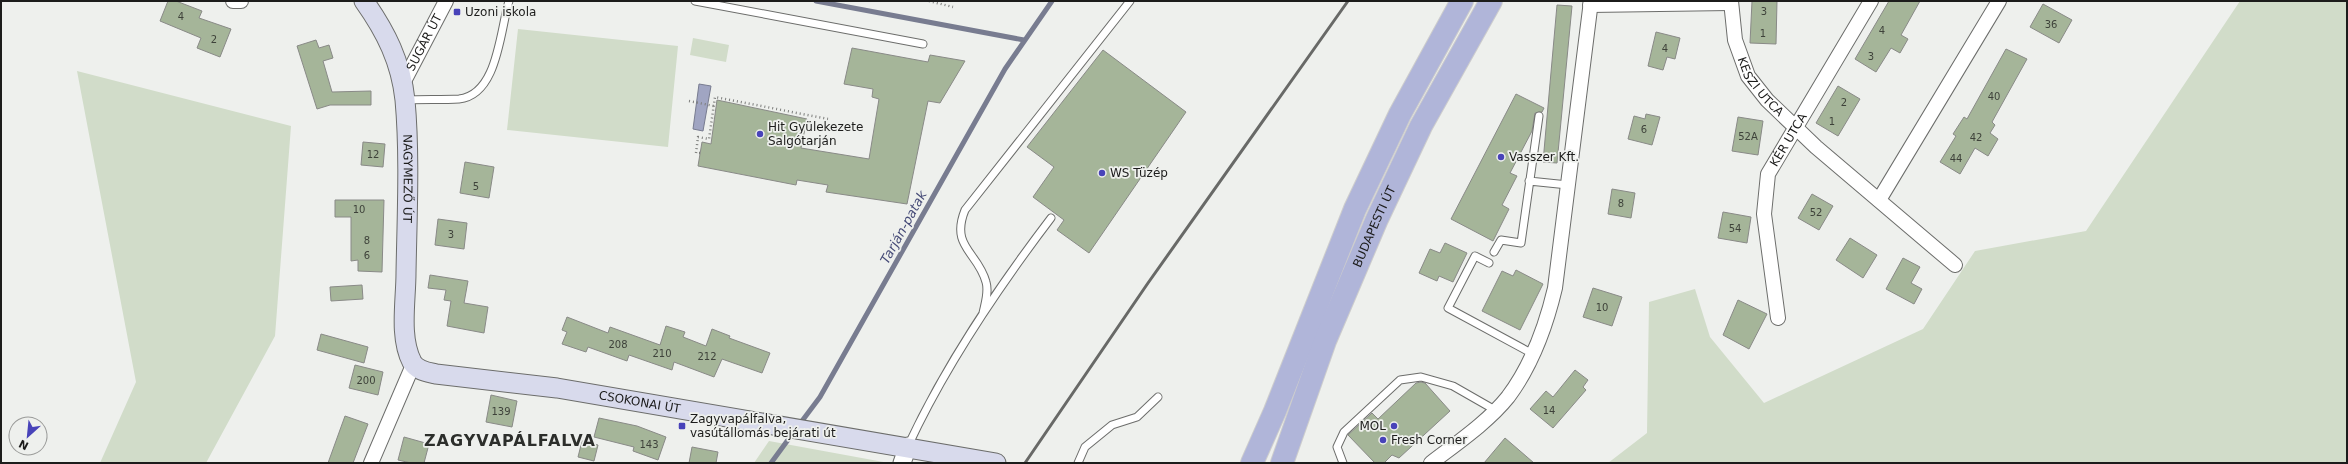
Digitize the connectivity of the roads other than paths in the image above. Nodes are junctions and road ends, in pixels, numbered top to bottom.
1 (233, 1) edge
2 (241, 1) edge
3 (364, 1) edge
4 (446, 1) edge
5 (509, 1) edge
6 (695, 1) edge
7 (1130, 1) edge
8 (1462, 1) edge
9 (1491, 1) edge
10 (1871, 1) edge
11 (1998, 1) edge
12 (1730, 2) edge
13 (1591, 3) edge
14 (923, 44) dead end
15 (404, 92) junction
16 (1539, 116) dead end
17 (1794, 128) junction
18 (1529, 181) junction
19 (1568, 185) junction
20 (1879, 200) junction
21 (1051, 218) dead end
22 (1494, 252) dead end
23 (1489, 263) dead end
24 (1955, 265) dead end
25 (983, 313) junction
26 (1778, 318) dead end
27 (1533, 354) junction
28 (413, 365) junction
29 (1158, 397) dead end
30 (1495, 410) junction
31 (905, 455) edge
32 (371, 463) edge
33 (996, 463) edge
34 (1078, 463) edge
35 (1252, 463) edge
36 (1282, 463) edge
37 (1343, 463) edge
38 (1431, 463) edge

1 - 2 street
3 - 15 main road, NAGYMEZŐ ÚT
4 - 15 street, SUGÁR ÚT
5 - 15 lane
6 - 14 lane
7 - 25 lane
8 - 35 main road, BUDAPESTI ÚT
9 - 36 main road, BUDAPESTI ÚT
10 - 17 street, KÉR UTCA
11 - 20 street
12 - 13 street
12 - 17 street, KESZI UTCA
13 - 19 street
15 - 28 main road, NAGYMEZŐ ÚT
16 - 18 lane
17 - 20 street, KESZI UTCA
17 - 26 street, KÉR UTCA
18 - 19 lane
18 - 22 lane
19 - 27 street
20 - 24 street, KESZI UTCA
21 - 25 lane
23 - 27 lane
25 - 31 lane
27 - 30 street
28 - 31 main road, CSOKONAI ÚT
28 - 32 street
29 - 34 lane
30 - 37 lane
30 - 38 street
31 - 33 main road, CSOKONAI ÚT

